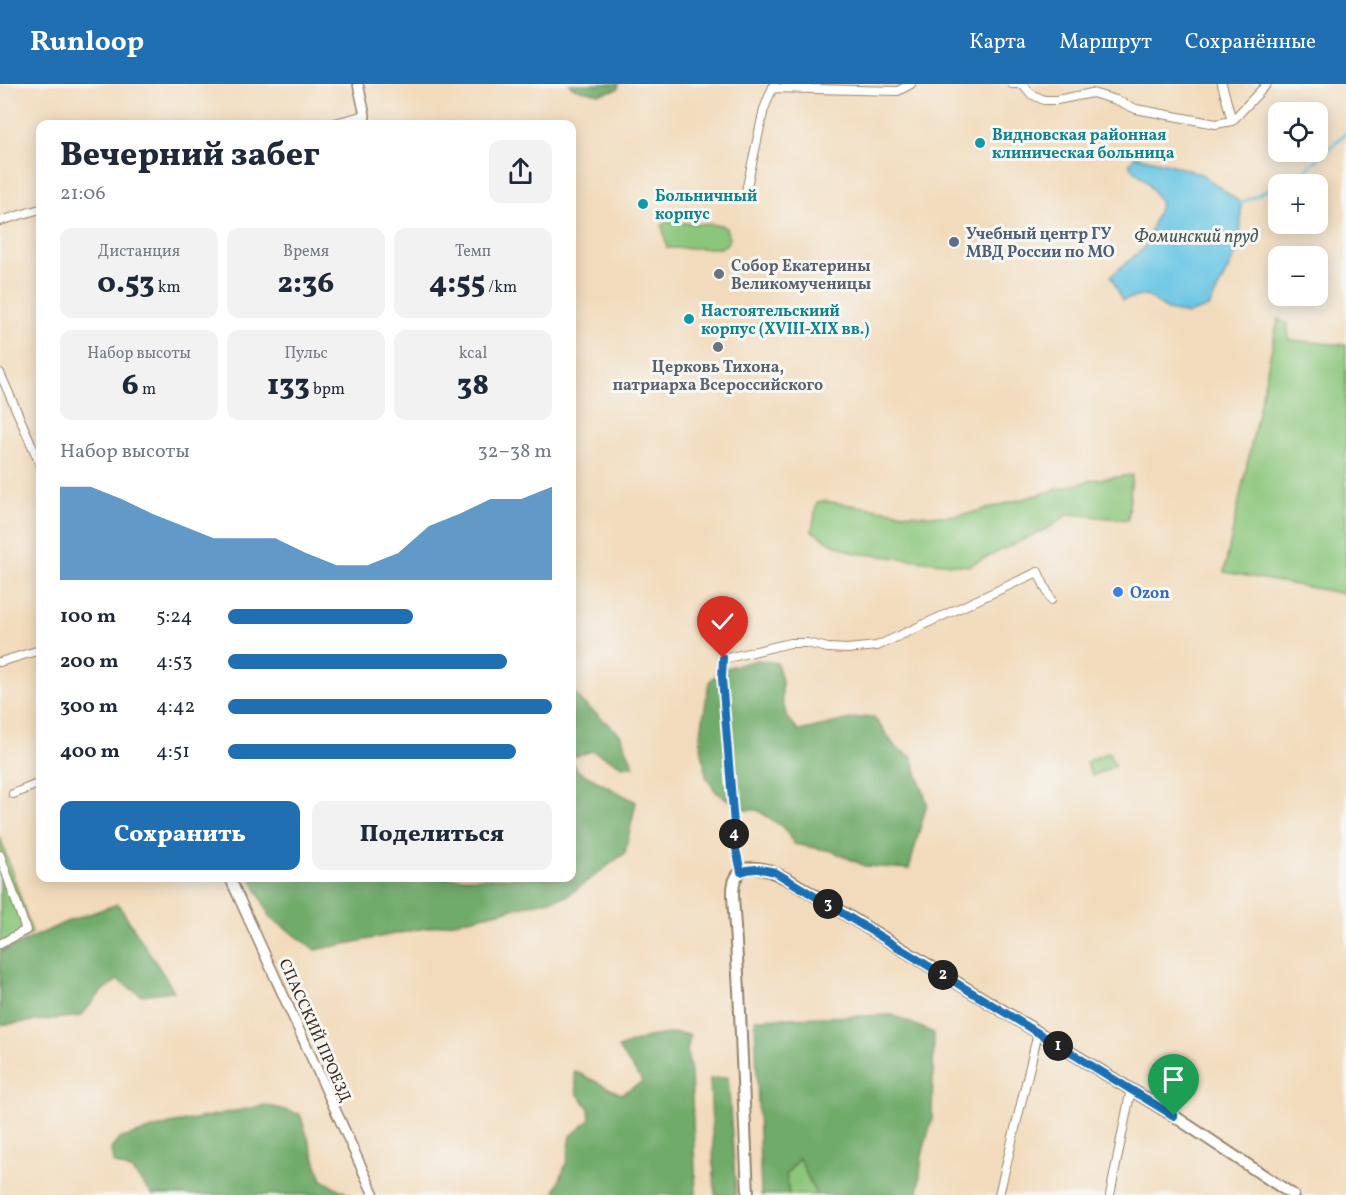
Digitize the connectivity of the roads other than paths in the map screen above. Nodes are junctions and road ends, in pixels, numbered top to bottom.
1 (358, 84) edge
2 (911, 84) edge
3 (1012, 84) edge
4 (1023, 84) edge
5 (1222, 84) edge
6 (1267, 84) edge
7 (773, 86) edge
8 (365, 120) edge
9 (1232, 121) junction
10 (746, 191) dead end
11 (36, 210) edge
12 (0, 221) edge
13 (0, 373) edge
14 (36, 455) edge
15 (1051, 600) dead end
16 (36, 651) edge
17 (0, 662) edge
18 (36, 785) edge
19 (13, 794) dead end
20 (0, 855) edge
21 (741, 872) junction
22 (232, 882) edge
23 (0, 944) edge
24 (1038, 1034) junction
25 (1131, 1089) junction
26 (374, 1195) edge
27 (748, 1195) edge
28 (999, 1195) edge
29 (1110, 1195) edge
30 (1293, 1195) edge

1 - 8 street
2 - 7 street
3 - 4 street
4 - 9 street
5 - 9 street
6 - 9 street
7 - 10 street
11 - 12 street
13 - 14 street
15 - 21 street
16 - 17 street
18 - 19 street
20 - 23 street
21 - 24 main road
21 - 27 main road
22 - 26 street, СПАССКИЙ ПРОЕЗД
24 - 25 main road
24 - 28 street
25 - 29 street
25 - 30 main road

